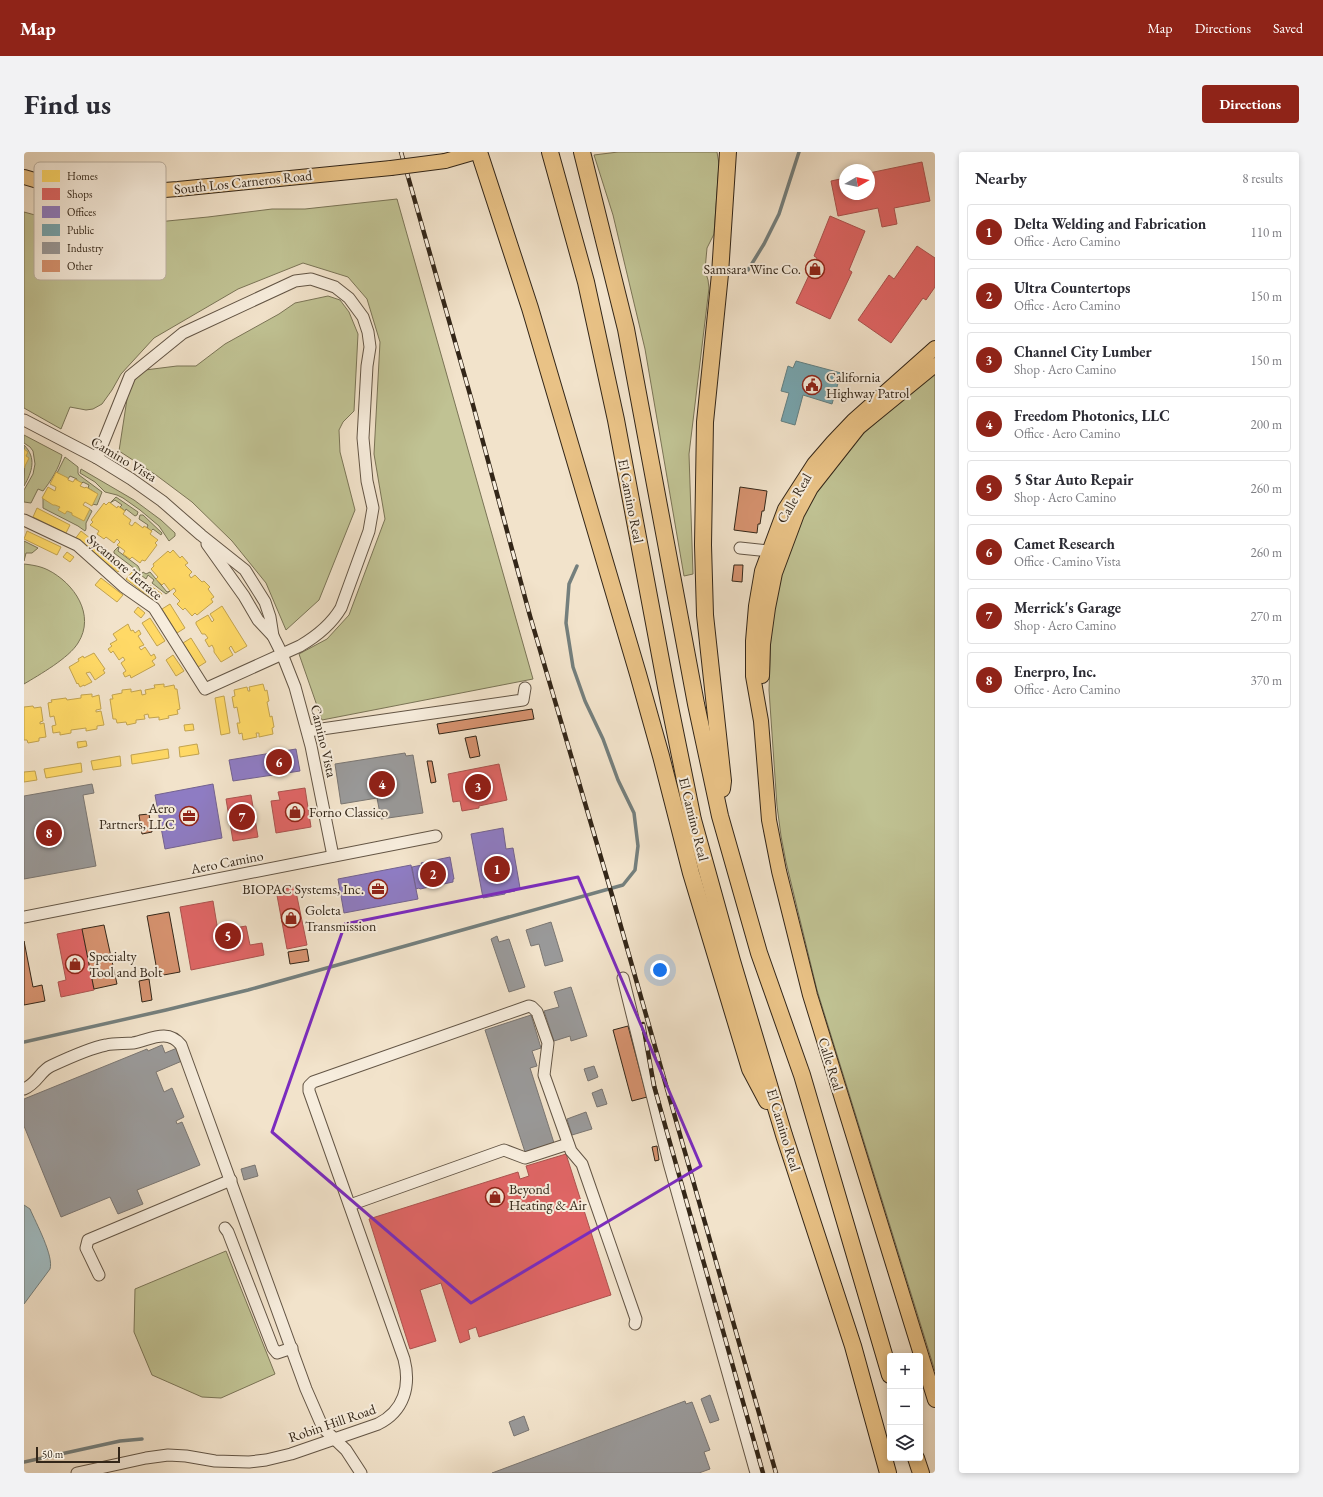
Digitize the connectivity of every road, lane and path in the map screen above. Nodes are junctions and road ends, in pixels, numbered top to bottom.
1 (476, 152) edge
2 (479, 152) edge
3 (550, 152) edge
4 (582, 152) edge
5 (728, 152) edge
6 (24, 177) edge
7 (34, 180) edge
8 (166, 190) edge
9 (935, 348) edge
10 (935, 365) edge
11 (24, 420) edge
12 (97, 458) junction
13 (24, 520) edge
14 (201, 535) junction
15 (740, 548) dead end
16 (769, 551) junction
17 (273, 636) junction
18 (282, 654) junction
19 (525, 688) dead end
20 (761, 721) junction
21 (308, 731) junction
22 (720, 816) junction
23 (436, 836) dead end
24 (333, 856) junction
25 (24, 917) edge
26 (623, 978) dead end
27 (24, 1089) edge
28 (784, 1135) junction
29 (568, 1144) junction
30 (231, 1180) junction
31 (350, 1205) junction
32 (225, 1228) dead end
33 (99, 1275) dead end
34 (635, 1324) dead end
35 (292, 1348) junction
36 (887, 1365) edge
37 (935, 1400) edge
38 (334, 1439) junction
39 (917, 1461) edge
40 (77, 1473) edge
41 (360, 1473) edge
42 (756, 1473) edge
43 (888, 1473) edge
44 (921, 1473) edge

1 - 8 main road, South Los Carneros Road, bridge
2 - 28 highway
3 - 28 highway, El Camino Real
4 - 22 highway, El Camino Real
5 - 22 highway
6 - 7 main road, South Los Carneros Road, bridge
9 - 16 main road, Calle Real
10 - 20 main road, Calle Real
11 - 12 street, Camino Vista
12 - 14 street, Camino Vista
12 - 18 street
13 - 18 street, Sycamore Terrace
14 - 17 street, Camino Vista
14 - 17 street, Camino Vista
15 - 16 street
16 - 20 main road, Calle Real
17 - 18 street, Camino Vista
18 - 21 street, Camino Vista
19 - 21 street
20 - 37 main road, Calle Real
21 - 24 street, Camino Vista
22 - 36 highway, El Camino Real
23 - 24 street, Aero Camino
24 - 25 street, Aero Camino
26 - 42 street
27 - 30 street
28 - 43 highway, El Camino Real
29 - 31 street
29 - 31 street, Robin Hill Road
29 - 34 street
30 - 33 street
30 - 35 street
31 - 38 street, Robin Hill Road
32 - 35 street
35 - 38 street
38 - 40 street, Robin Hill Road
38 - 41 street
39 - 44 highway

